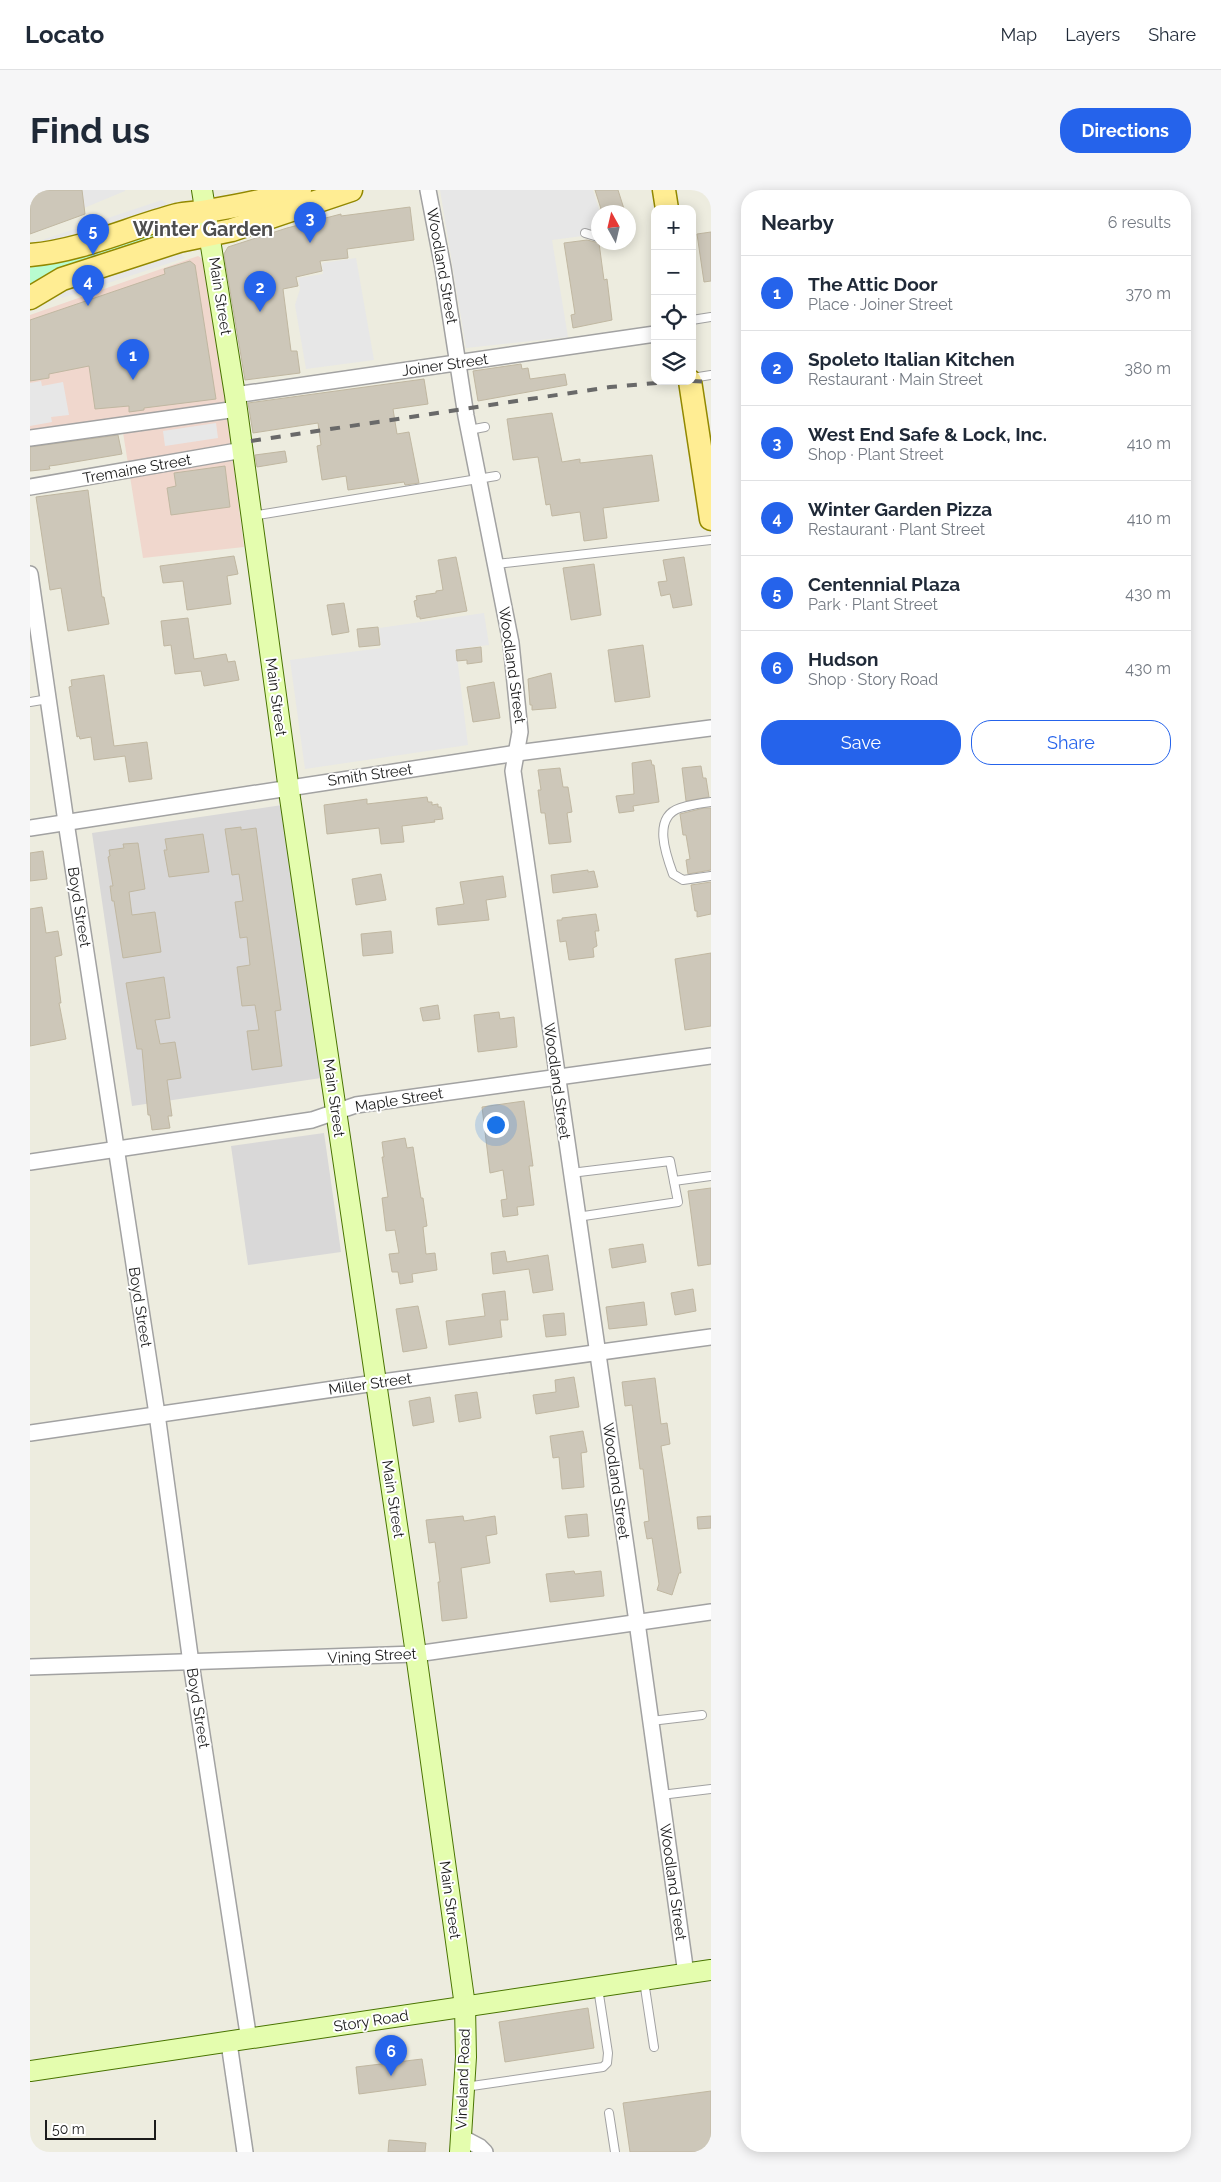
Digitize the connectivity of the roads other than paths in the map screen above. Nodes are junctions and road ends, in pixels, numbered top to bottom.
1 (300, 190) edge
2 (351, 190) edge
3 (428, 190) edge
4 (664, 190) edge
5 (204, 201) edge
6 (666, 205) edge
7 (585, 233) dead end
8 (210, 235) junction
9 (591, 235) edge
10 (30, 255) edge
11 (30, 298) edge
12 (711, 317) edge
13 (696, 319) edge
14 (651, 335) edge
15 (458, 363) junction
16 (711, 375) edge
17 (696, 377) edge
18 (691, 385) edge
19 (236, 402) junction
20 (485, 427) dead end
21 (469, 430) junction
22 (30, 438) edge
23 (243, 450) junction
24 (496, 476) dead end
25 (479, 480) junction
26 (30, 487) edge
27 (252, 516) junction
28 (711, 519) edge
29 (711, 540) edge
30 (496, 564) junction
31 (30, 574) edge
32 (48, 699) junction
33 (30, 702) edge
34 (711, 728) edge
35 (517, 753) junction
36 (288, 787) junction
37 (711, 802) edge
38 (66, 822) junction
39 (30, 828) edge
40 (711, 876) edge
41 (711, 1056) edge
42 (557, 1078) junction
43 (337, 1112) junction
44 (116, 1149) junction
45 (30, 1162) edge
46 (571, 1173) junction
47 (711, 1176) edge
48 (674, 1181) junction
49 (577, 1217) junction
50 (711, 1337) edge
51 (598, 1353) junction
52 (375, 1382) junction
53 (157, 1414) junction
54 (30, 1433) edge
55 (711, 1612) edge
56 (637, 1622) junction
57 (416, 1654) junction
58 (191, 1663) junction
59 (30, 1667) edge
60 (702, 1715) dead end
61 (651, 1720) junction
62 (711, 1789) edge
63 (661, 1795) junction
64 (711, 1970) edge
65 (686, 1974) junction
66 (644, 1981) junction
67 (598, 1988) junction
68 (464, 2006) junction
69 (249, 2040) junction
70 (229, 2043) junction
71 (654, 2047) dead end
72 (30, 2071) edge
73 (465, 2087) junction
74 (609, 2113) dead end
75 (461, 2145) edge
76 (245, 2152) edge
77 (485, 2152) edge
78 (615, 2152) edge

1 - 5 main road
2 - 8 main road
3 - 15 street, Woodland Street
4 - 6 main road
5 - 8 main road, Main Street
5 - 10 main road
7 - 9 lane
8 - 11 main road
8 - 19 main road, Main Street
12 - 13 lane
14 - 15 street, Joiner Street
15 - 19 street, Joiner Street
15 - 21 street, Woodland Street
16 - 17 lane
18 - 28 main road
19 - 22 street, Joiner Street
19 - 23 main road, Main Street
20 - 21 lane
21 - 25 street, Woodland Street
23 - 26 street, Tremaine Street
23 - 27 main road, Main Street
24 - 25 lane
25 - 27 lane
25 - 30 street, Woodland Street
27 - 36 main road, Main Street
29 - 30 lane
30 - 35 street, Woodland Street
31 - 32 street, Boyd Street
32 - 33 lane
32 - 38 street, Boyd Street
34 - 35 street, Smith Street
35 - 36 street, Smith Street
35 - 42 street, Woodland Street
36 - 38 street, Smith Street
36 - 43 main road, Main Street
37 - 40 lane
38 - 39 street, Smith Street
38 - 44 street, Boyd Street
41 - 42 street, Maple Street
42 - 43 street, Maple Street
42 - 46 street, Woodland Street
43 - 44 street, Maple Street
43 - 52 main road, Main Street
44 - 45 street, Maple Street
44 - 53 street, Boyd Street
46 - 48 lane
46 - 49 street, Woodland Street
47 - 48 lane
48 - 49 lane
49 - 51 street, Woodland Street
50 - 51 street, Miller Street
51 - 52 street, Miller Street
51 - 56 street, Woodland Street
52 - 53 street, Miller Street
52 - 57 main road, Main Street
53 - 54 street, Miller Street
53 - 58 street, Boyd Street
55 - 56 street, Vining Street
56 - 57 street, Vining Street
56 - 61 street, Woodland Street
57 - 58 street, Vining Street
57 - 68 main road, Main Street
58 - 59 street, Vining Street
58 - 69 street, Boyd Street
60 - 61 lane
61 - 63 street, Woodland Street
62 - 63 lane
63 - 65 street, Woodland Street
64 - 65 main road, Story Road
65 - 66 main road, Story Road
66 - 67 main road, Story Road
66 - 71 lane
67 - 68 main road, Story Road
67 - 73 lane
68 - 69 main road, Story Road
68 - 73 main road, Vineland Road
69 - 70 main road, Story Road
70 - 72 main road, Story Road
70 - 76 street
73 - 75 main road, Vineland Road
74 - 78 lane
75 - 77 street

